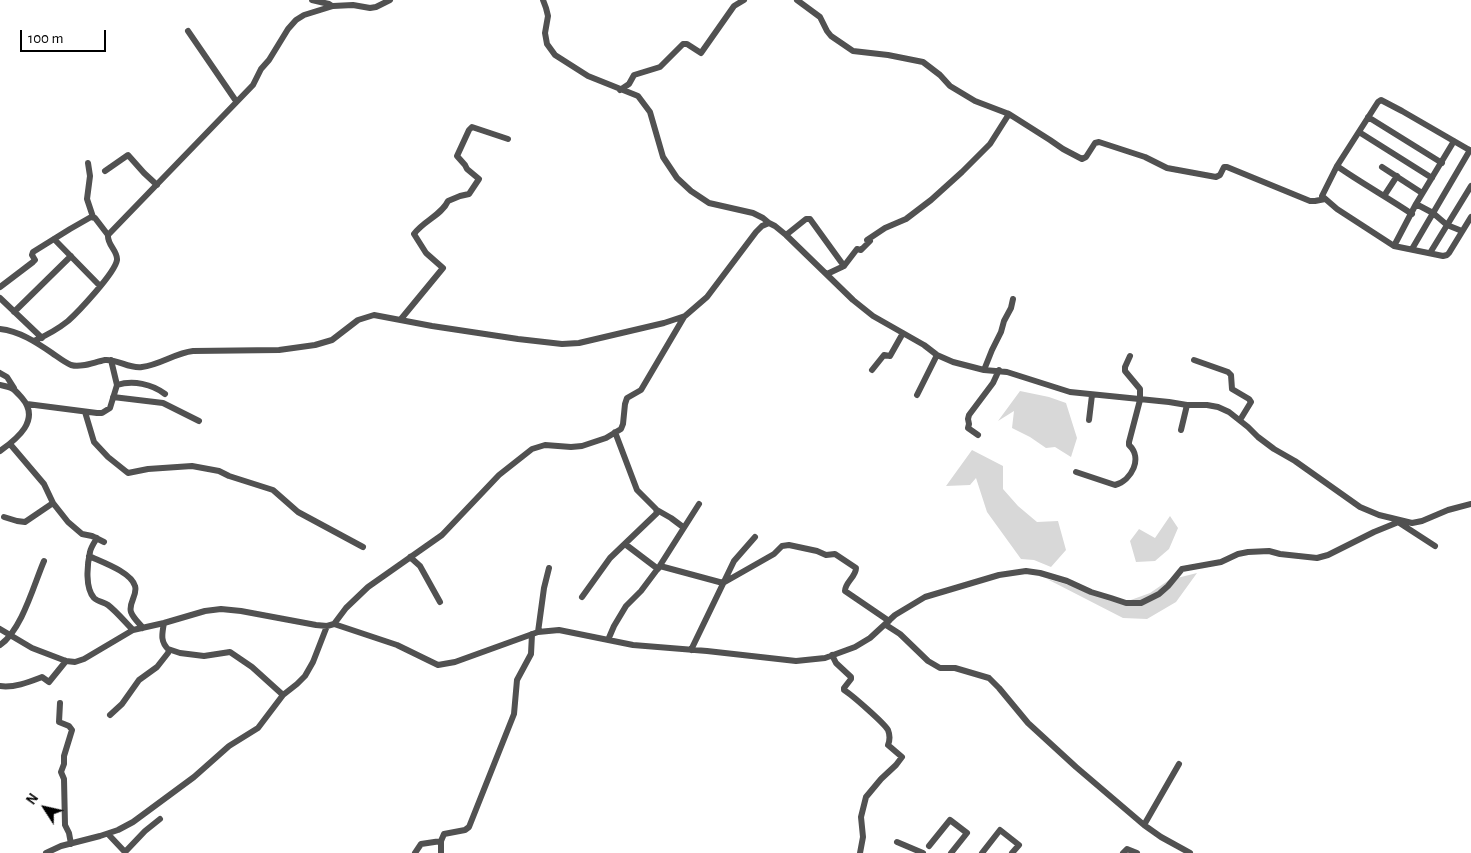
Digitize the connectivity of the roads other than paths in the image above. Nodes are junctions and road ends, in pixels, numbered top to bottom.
1 (312, 0) edge
2 (390, 0) edge
3 (542, 0) edge
4 (744, 0) edge
5 (797, 0) edge
6 (332, 6) junction
7 (188, 31) dead end
8 (835, 32) dead end
9 (839, 42) junction
10 (620, 90) junction
11 (236, 101) junction
12 (1009, 114) junction
13 (1368, 117) junction
14 (1359, 132) junction
15 (508, 139) dead end
16 (1454, 141) junction
17 (1470, 150) edge
18 (1442, 162) junction
19 (88, 163) dead end
20 (1337, 166) junction
21 (1382, 167) dead end
22 (105, 171) dead end
23 (1397, 176) junction
24 (1432, 178) junction
25 (157, 185) junction
26 (1471, 186) edge
27 (1422, 193) junction
28 (1384, 196) junction
29 (1325, 199) junction
30 (1416, 204) junction
31 (1433, 212) junction
32 (1412, 214) junction
33 (93, 217) junction
34 (1471, 217) edge
35 (768, 223) junction
36 (1447, 225) junction
37 (1462, 231) junction
38 (108, 235) junction
39 (786, 235) junction
40 (54, 239) junction
41 (1394, 246) junction
42 (1412, 249) junction
43 (1430, 253) junction
44 (71, 256) junction
45 (844, 266) junction
46 (827, 274) junction
47 (100, 286) junction
48 (0, 287) edge
49 (0, 298) edge
50 (1013, 299) dead end
51 (14, 312) junction
52 (685, 316) junction
53 (401, 320) junction
54 (0, 329) edge
55 (903, 333) junction
56 (42, 338) junction
57 (34, 341) junction
58 (937, 355) junction
59 (1130, 356) dead end
60 (112, 360) junction
61 (1194, 360) dead end
62 (872, 370) dead end
63 (984, 370) junction
64 (999, 370) junction
65 (0, 373) edge
66 (117, 383) junction
67 (0, 385) edge
68 (14, 388) junction
69 (165, 394) dead end
70 (917, 394) dead end
71 (1092, 395) junction
72 (113, 397) junction
73 (1140, 400) junction
74 (27, 404) junction
75 (1187, 406) junction
76 (84, 412) junction
77 (199, 420) dead end
78 (1090, 420) dead end
79 (1240, 420) junction
80 (1181, 430) dead end
81 (615, 432) junction
82 (978, 435) dead end
83 (10, 444) junction
84 (0, 451) edge
85 (1076, 472) dead end
86 (52, 503) junction
87 (699, 504) dead end
88 (1471, 504) edge
89 (657, 510) junction
90 (4, 516) dead end
91 (1400, 521) junction
92 (684, 527) junction
93 (97, 538) junction
94 (756, 538) dead end
95 (104, 542) dead end
96 (625, 544) junction
97 (1434, 546) dead end
98 (363, 547) dead end
99 (89, 556) junction
100 (410, 557) junction
101 (44, 560) dead end
102 (549, 568) dead end
103 (659, 568) junction
104 (723, 583) junction
105 (582, 597) dead end
106 (440, 602) dead end
107 (164, 623) junction
108 (888, 623) junction
109 (330, 625) junction
110 (144, 628) junction
111 (0, 629) edge
112 (133, 630) junction
113 (535, 633) junction
114 (10, 635) junction
115 (608, 640) junction
116 (0, 645) edge
117 (168, 650) junction
118 (691, 650) junction
119 (832, 656) junction
120 (66, 661) junction
121 (0, 686) edge
122 (283, 695) junction
123 (60, 703) dead end
124 (110, 715) dead end
125 (1179, 764) dead end
126 (160, 819) dead end
127 (1144, 825) junction
128 (108, 834) junction
129 (441, 841) junction
130 (897, 842) dead end
131 (71, 844) junction
132 (930, 846) dead end
133 (46, 853) edge
134 (415, 853) edge
135 (441, 853) edge
136 (860, 853) edge
137 (924, 853) edge
138 (952, 853) edge
139 (982, 853) edge
140 (1012, 853) edge
141 (1123, 853) edge
142 (1137, 853) edge
143 (1190, 853) edge

1 - 6 street
2 - 6 street
3 - 10 street
4 - 10 street
5 - 9 street
6 - 11 street
7 - 11 street
8 - 9 street
9 - 12 street
10 - 35 street
11 - 25 street
12 - 29 street
12 - 45 street
13 - 14 street
13 - 16 street
13 - 18 street
14 - 20 street
14 - 24 street
15 - 53 street
16 - 17 street
16 - 18 street
17 - 31 street
18 - 24 street
19 - 33 street
20 - 28 street
20 - 29 street
21 - 23 street
22 - 25 street
23 - 27 street
23 - 28 street
24 - 27 street
25 - 38 street
26 - 36 street
27 - 30 street
28 - 32 street
29 - 41 street
30 - 31 street
30 - 32 street
31 - 36 street
31 - 42 street
32 - 41 street
33 - 38 street
33 - 40 street
34 - 37 street
35 - 39 street
35 - 52 street
36 - 37 street
36 - 43 street
37 - 43 street
38 - 47 street
39 - 45 street
39 - 46 street
40 - 44 street
40 - 48 street
41 - 42 street
42 - 43 street
44 - 47 street
44 - 51 street
45 - 46 street
46 - 55 street
47 - 56 street
49 - 51 street
50 - 63 street
51 - 56 street
52 - 53 street
52 - 81 street
53 - 60 street
54 - 57 street
55 - 58 street
55 - 62 street
56 - 57 street
57 - 60 street
58 - 63 street
58 - 70 street
59 - 73 street
60 - 66 street
61 - 79 street
63 - 64 street
64 - 71 street
64 - 82 street
65 - 68 street
66 - 69 street
66 - 72 street
67 - 68 street
68 - 74 street
71 - 73 street
71 - 78 street
72 - 76 street
72 - 77 street
73 - 75 street
73 - 85 street
74 - 76 street
74 - 83 street
75 - 79 street
75 - 80 street
76 - 98 street
79 - 91 street
81 - 89 street
81 - 100 street
83 - 84 street
83 - 86 street
86 - 90 street
86 - 93 street
87 - 92 street
88 - 91 street
89 - 92 street
89 - 96 street
91 - 97 street
91 - 108 street
92 - 103 street
93 - 95 street
93 - 99 street
94 - 104 street
96 - 103 street
96 - 105 street
99 - 110 street
99 - 112 street
100 - 106 street
100 - 109 street
101 - 114 street
102 - 113 street
103 - 104 street
103 - 115 street
104 - 108 street
104 - 118 street
107 - 109 street
107 - 110 street
107 - 117 street
108 - 119 street
108 - 127 street
109 - 113 street
109 - 122 street
110 - 112 street
111 - 114 street
112 - 120 street
113 - 115 street
113 - 129 street
114 - 116 street
114 - 120 street
115 - 118 street
117 - 122 street
117 - 124 street
118 - 119 street
119 - 136 street
120 - 121 street
122 - 128 street
123 - 131 street
125 - 127 street
126 - 128 street
127 - 143 street
128 - 131 street
129 - 134 street
129 - 135 street
130 - 137 street
131 - 133 street
132 - 138 street
139 - 140 street
141 - 142 street

